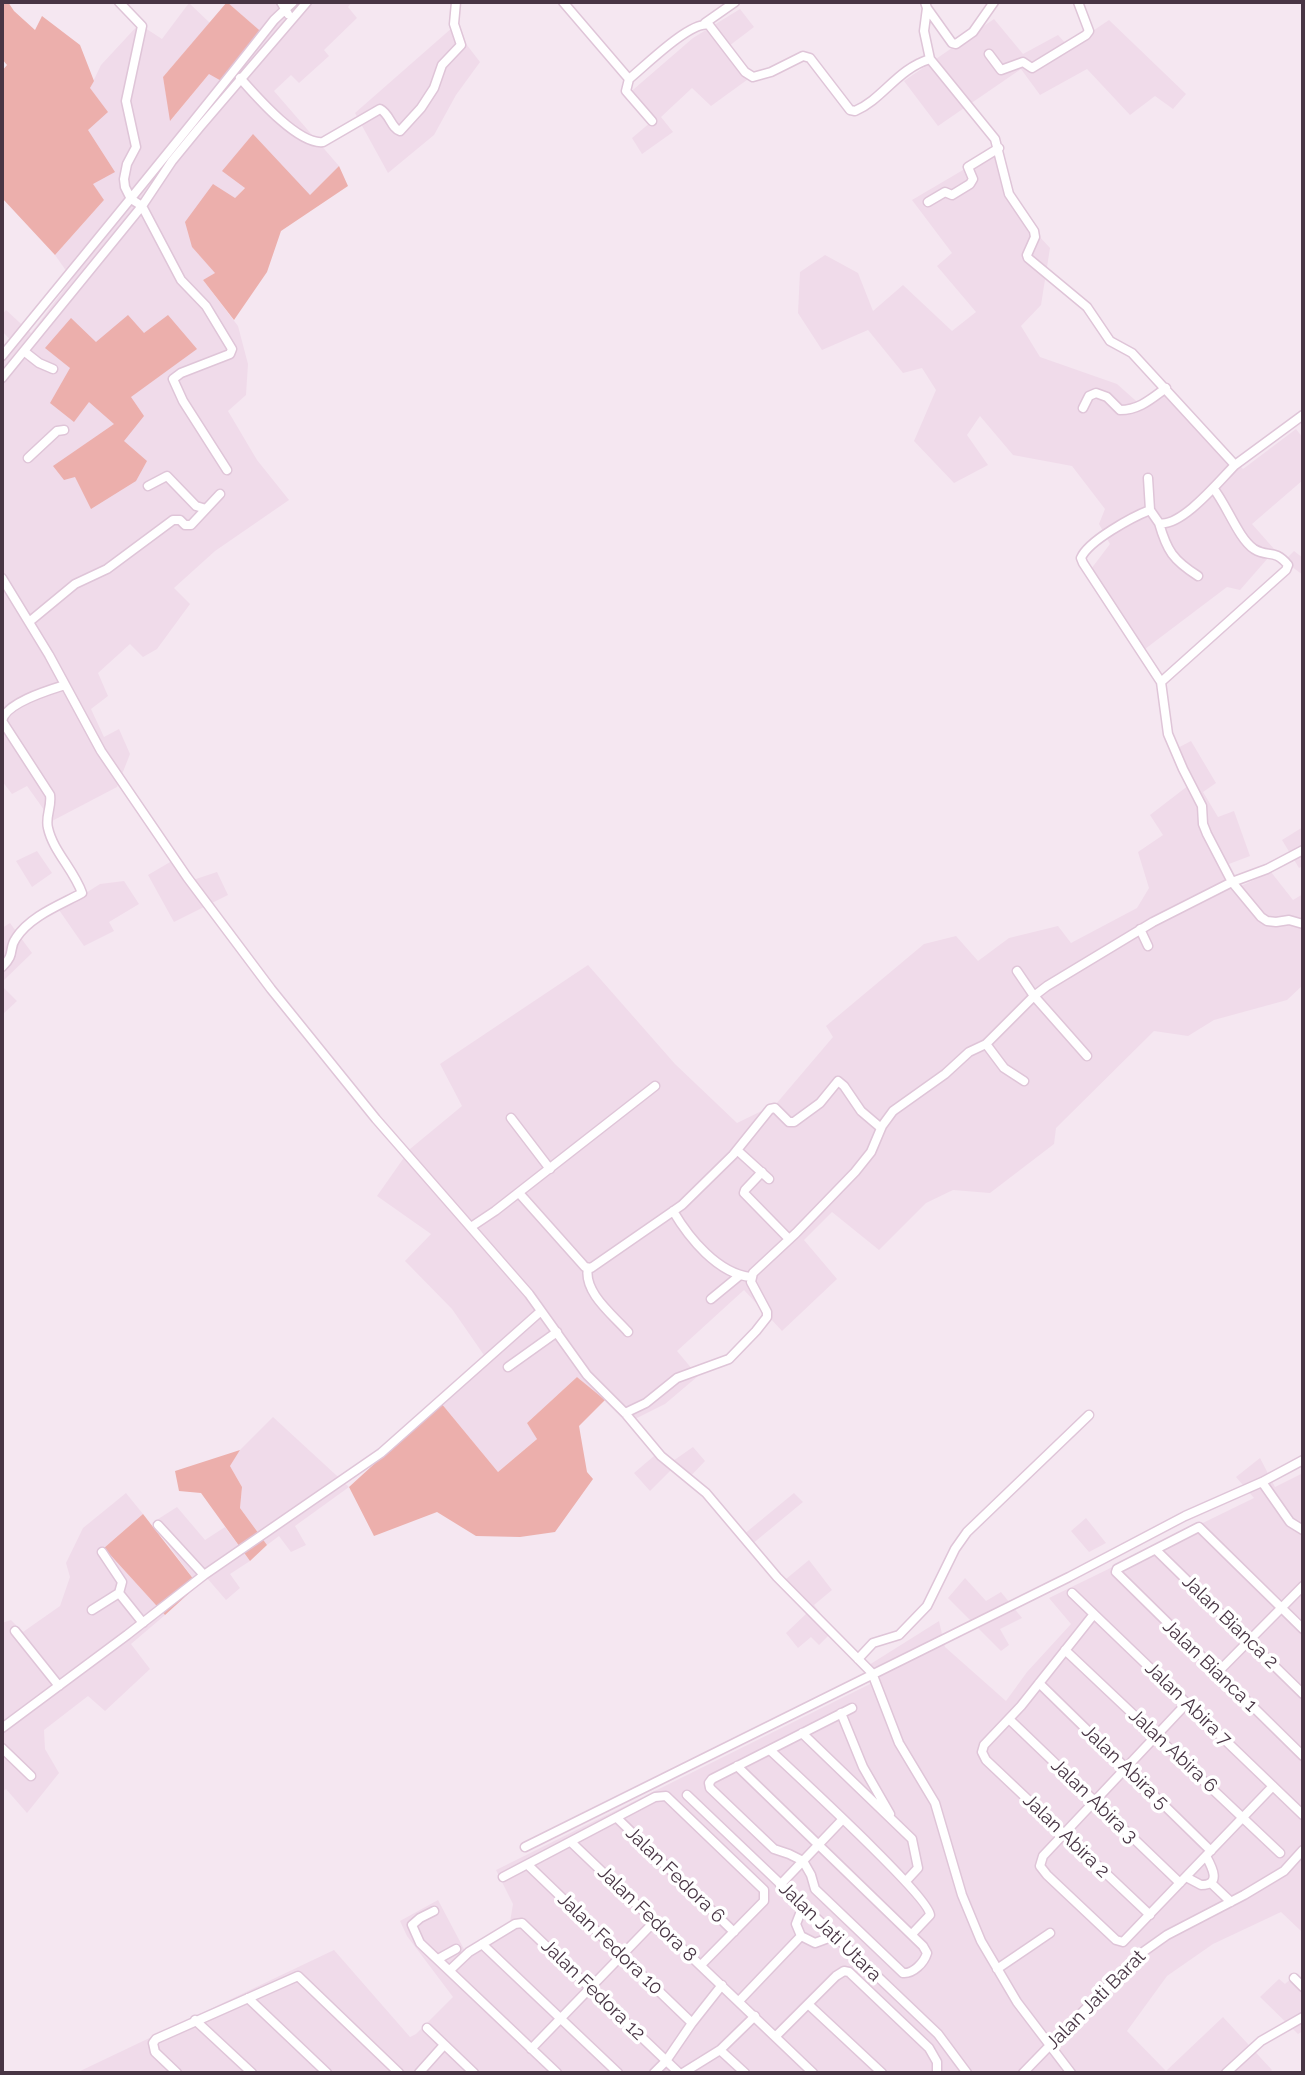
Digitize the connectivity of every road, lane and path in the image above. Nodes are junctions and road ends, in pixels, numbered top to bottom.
1 (119, 2) edge
2 (281, 2) edge
3 (293, 2) edge
4 (307, 2) edge
5 (456, 2) edge
6 (563, 2) edge
7 (735, 2) edge
8 (994, 2) edge
9 (1079, 2) edge
10 (926, 5) edge
11 (284, 11) junction
12 (293, 18) junction
13 (705, 23) junction
14 (989, 54) dead end
15 (930, 59) junction
16 (240, 78) junction
17 (629, 79) junction
18 (652, 121) dead end
19 (999, 148) junction
20 (130, 198) junction
21 (928, 202) dead end
22 (141, 206) junction
23 (24, 352) junction
24 (2, 356) edge
25 (52, 369) dead end
26 (2, 378) edge
27 (1166, 388) junction
28 (1083, 408) dead end
29 (1303, 415) edge
30 (64, 429) dead end
31 (29, 458) dead end
32 (1235, 465) junction
33 (227, 470) dead end
34 (1149, 478) dead end
35 (148, 486) dead end
36 (1213, 488) junction
37 (220, 494) dead end
38 (206, 509) junction
39 (1150, 510) junction
40 (1159, 523) junction
41 (1198, 576) dead end
42 (2, 578) edge
43 (29, 622) junction
44 (1161, 682) junction
45 (65, 685) junction
46 (1303, 850) edge
47 (1231, 882) junction
48 (1303, 924) edge
49 (1140, 929) junction
50 (1148, 946) dead end
51 (2, 967) edge
52 (1017, 971) dead end
53 (1034, 996) junction
54 (986, 1044) junction
55 (1087, 1056) dead end
56 (1024, 1081) dead end
57 (655, 1086) dead end
58 (511, 1118) dead end
59 (881, 1128) junction
60 (737, 1150) junction
61 (550, 1169) junction
62 (762, 1172) junction
63 (769, 1179) dead end
64 (519, 1193) junction
65 (673, 1211) junction
66 (471, 1227) junction
67 (789, 1239) junction
68 (588, 1268) junction
69 (738, 1276) junction
70 (751, 1277) junction
71 (710, 1299) dead end
72 (541, 1311) junction
73 (557, 1332) junction
74 (628, 1332) dead end
75 (508, 1367) dead end
76 (625, 1413) junction
77 (1089, 1415) dead end
78 (1303, 1460) edge
79 (1262, 1482) junction
80 (158, 1525) dead end
81 (1303, 1530) edge
82 (1156, 1550) junction
83 (102, 1552) dead end
84 (204, 1575) junction
85 (1303, 1586) edge
86 (119, 1593) junction
87 (1072, 1593) dead end
88 (1282, 1608) junction
89 (92, 1610) dead end
90 (1094, 1614) junction
91 (143, 1623) junction
92 (1303, 1629) edge
93 (15, 1631) dead end
94 (1249, 1641) junction
95 (1065, 1650) junction
96 (858, 1658) junction
97 (872, 1673) junction
98 (1217, 1673) junction
99 (1039, 1683) junction
100 (59, 1686) junction
101 (1303, 1694) edge
102 (1187, 1703) junction
103 (852, 1707) dead end
104 (841, 1713) junction
105 (1009, 1718) junction
106 (2, 1728) edge
107 (802, 1733) junction
108 (1156, 1735) junction
109 (2, 1748) edge
110 (770, 1750) junction
111 (1303, 1756) edge
112 (737, 1766) junction
113 (1125, 1768) junction
114 (31, 1776) dead end
115 (1273, 1786) junction
116 (687, 1795) dead end
117 (1094, 1801) junction
118 (1303, 1815) edge
119 (1242, 1817) junction
120 (617, 1818) junction
121 (842, 1820) junction
122 (895, 1823) junction
123 (1063, 1833) junction
124 (572, 1843) junction
125 (819, 1844) junction
126 (525, 1847) dead end
127 (1303, 1850) edge
128 (1208, 1853) junction
129 (1280, 1853) dead end
130 (803, 1861) junction
131 (529, 1866) junction
132 (503, 1877) dead end
133 (1183, 1880) junction
134 (906, 1881) junction
135 (1211, 1882) junction
136 (780, 1885) junction
137 (1231, 1902) junction
138 (803, 1906) junction
139 (434, 1911) dead end
140 (1150, 1915) junction
141 (655, 1921) junction
142 (734, 1932) junction
143 (1050, 1933) dead end
144 (912, 1934) junction
145 (801, 1936) junction
146 (834, 1936) junction
147 (482, 1944) junction
148 (456, 1949) dead end
149 (622, 1956) junction
150 (438, 1959) junction
151 (701, 1965) junction
152 (997, 1969) junction
153 (450, 1970) junction
154 (1294, 1978) dead end
155 (722, 1985) junction
156 (1303, 1987) edge
157 (592, 1988) junction
158 (248, 1998) junction
159 (739, 2001) junction
160 (808, 2004) junction
161 (755, 2016) junction
162 (1303, 2017) edge
163 (561, 2018) junction
164 (195, 2020) junction
165 (692, 2023) junction
166 (427, 2028) dead end
167 (776, 2036) junction
168 (444, 2045) junction
169 (1049, 2046) junction
170 (531, 2049) junction
171 (720, 2050) junction
172 (666, 2061) junction
173 (177, 2073) edge
174 (252, 2073) edge
175 (327, 2073) edge
176 (399, 2073) edge
177 (419, 2073) edge
178 (474, 2073) edge
179 (557, 2073) edge
180 (618, 2073) edge
181 (654, 2073) edge
182 (681, 2073) edge
183 (745, 2073) edge
184 (813, 2073) edge
185 (882, 2073) edge
186 (937, 2073) edge
187 (967, 2073) edge
188 (1023, 2073) edge
189 (1071, 2073) edge
190 (1226, 2073) edge

1 - 20 street
2 - 11 street
3 - 11 street
4 - 12 street
5 - 16 street
6 - 17 street
7 - 13 street
8 - 10 street
9 - 14 street
10 - 15 street
11 - 12 street
11 - 20 street
12 - 16 street
13 - 15 street
13 - 17 street
15 - 19 street
16 - 22 street
17 - 18 street
19 - 21 street
19 - 27 street
20 - 22 street
20 - 24 street
22 - 23 street
22 - 33 street
23 - 25 street
23 - 26 street
27 - 28 street
27 - 32 street
29 - 32 street
30 - 31 street
32 - 36 street
34 - 39 street
35 - 38 street
36 - 40 street
36 - 44 street
37 - 38 street
38 - 43 street
39 - 40 street
39 - 44 street
40 - 41 street
42 - 43 street
43 - 45 street
44 - 47 street
45 - 51 street
45 - 66 street
46 - 47 street
47 - 48 street
47 - 49 street
49 - 50 street
49 - 53 street
52 - 53 street
53 - 54 street
53 - 55 street
54 - 56 street
54 - 59 street
57 - 61 street
58 - 61 street
59 - 60 street
59 - 67 street
60 - 62 street
60 - 65 street
61 - 64 street
62 - 63 street
62 - 67 street
64 - 66 street
64 - 68 street
65 - 68 street
65 - 69 street
66 - 72 street
67 - 70 street
68 - 74 street
69 - 70 street
69 - 71 street
70 - 76 street
72 - 73 street
72 - 84 street
73 - 75 street
73 - 76 street
76 - 96 street
77 - 96 street
78 - 79 street
79 - 81 street
79 - 97 street
80 - 84 street
82 - 88 street
82 - 94 street, Jalan Bianca 2
82 - 98 street, Jalan Bianca 1
83 - 86 street
84 - 91 street
85 - 88 street
86 - 89 street
86 - 91 street
87 - 90 street, Jalan Abira 7
88 - 92 street
88 - 94 street
90 - 95 street
90 - 102 street, Jalan Abira 7
91 - 100 street
93 - 100 street
94 - 98 street
94 - 101 street, Jalan Bianca 2
95 - 99 street
95 - 108 street, Jalan Abira 6
96 - 97 street
97 - 126 street
97 - 152 street
98 - 111 street, Jalan Bianca 1
99 - 105 street
99 - 113 street, Jalan Abira 5
100 - 106 street
102 - 108 street
102 - 115 street, Jalan Abira 7
103 - 104 street
104 - 107 street
104 - 122 street
105 - 117 street, Jalan Abira 3
105 - 123 street, Jalan Abira 2
107 - 110 street
107 - 122 street
108 - 113 street
108 - 119 street, Jalan Abira 6
109 - 114 street
110 - 112 street
110 - 121 street
112 - 125 street
112 - 130 street
113 - 117 street
113 - 128 street, Jalan Abira 5
115 - 118 street, Jalan Abira 7
115 - 119 street
116 - 136 street, Jalan Jati Utara
117 - 123 street
117 - 133 street, Jalan Abira 3
119 - 128 street
119 - 129 street, Jalan Abira 6
120 - 124 street
120 - 142 street, Jalan Fedora 6
120 - 142 street
121 - 125 street
121 - 134 street
122 - 134 street
123 - 140 street, Jalan Abira 2
123 - 140 street
124 - 131 street
124 - 141 street, Jalan Fedora 8
125 - 130 street
125 - 144 street
127 - 137 street, Jalan Jati Barat
128 - 133 street
128 - 135 street
130 - 136 street
130 - 144 street
131 - 132 street
131 - 149 street, Jalan Fedora 10
133 - 135 street
133 - 140 street
134 - 144 street
135 - 137 street
136 - 138 street, Jalan Jati Utara
137 - 169 street, Jalan Jati Barat
138 - 145 street
138 - 146 street, Jalan Jati Utara
139 - 150 street
141 - 149 street
141 - 151 street, Jalan Fedora 8
142 - 151 street
143 - 152 street
145 - 146 street
145 - 159 street
146 - 187 street, Jalan Jati Utara
147 - 153 street
147 - 157 street, Jalan Fedora 12
147 - 163 street
148 - 150 street
149 - 157 street
149 - 165 street, Jalan Fedora 10
150 - 153 street
151 - 155 street, Jalan Fedora 8
152 - 169 street
153 - 170 street
154 - 156 street
155 - 159 street, Jalan Fedora 8
155 - 165 street
157 - 163 street
157 - 172 street, Jalan Fedora 12
158 - 164 street
158 - 175 street
158 - 176 street
159 - 161 street, Jalan Fedora 8
160 - 167 street
160 - 185 street
160 - 186 street
161 - 167 street, Jalan Fedora 8
161 - 171 street
162 - 190 street
163 - 170 street
163 - 180 street
164 - 173 street
164 - 174 street
165 - 172 street
166 - 168 street
167 - 184 street, Jalan Fedora 8
168 - 177 street
168 - 178 street
169 - 188 street, Jalan Jati Barat
169 - 189 street
170 - 179 street
171 - 182 street
171 - 183 street
172 - 181 street
172 - 182 street, Jalan Fedora 12

